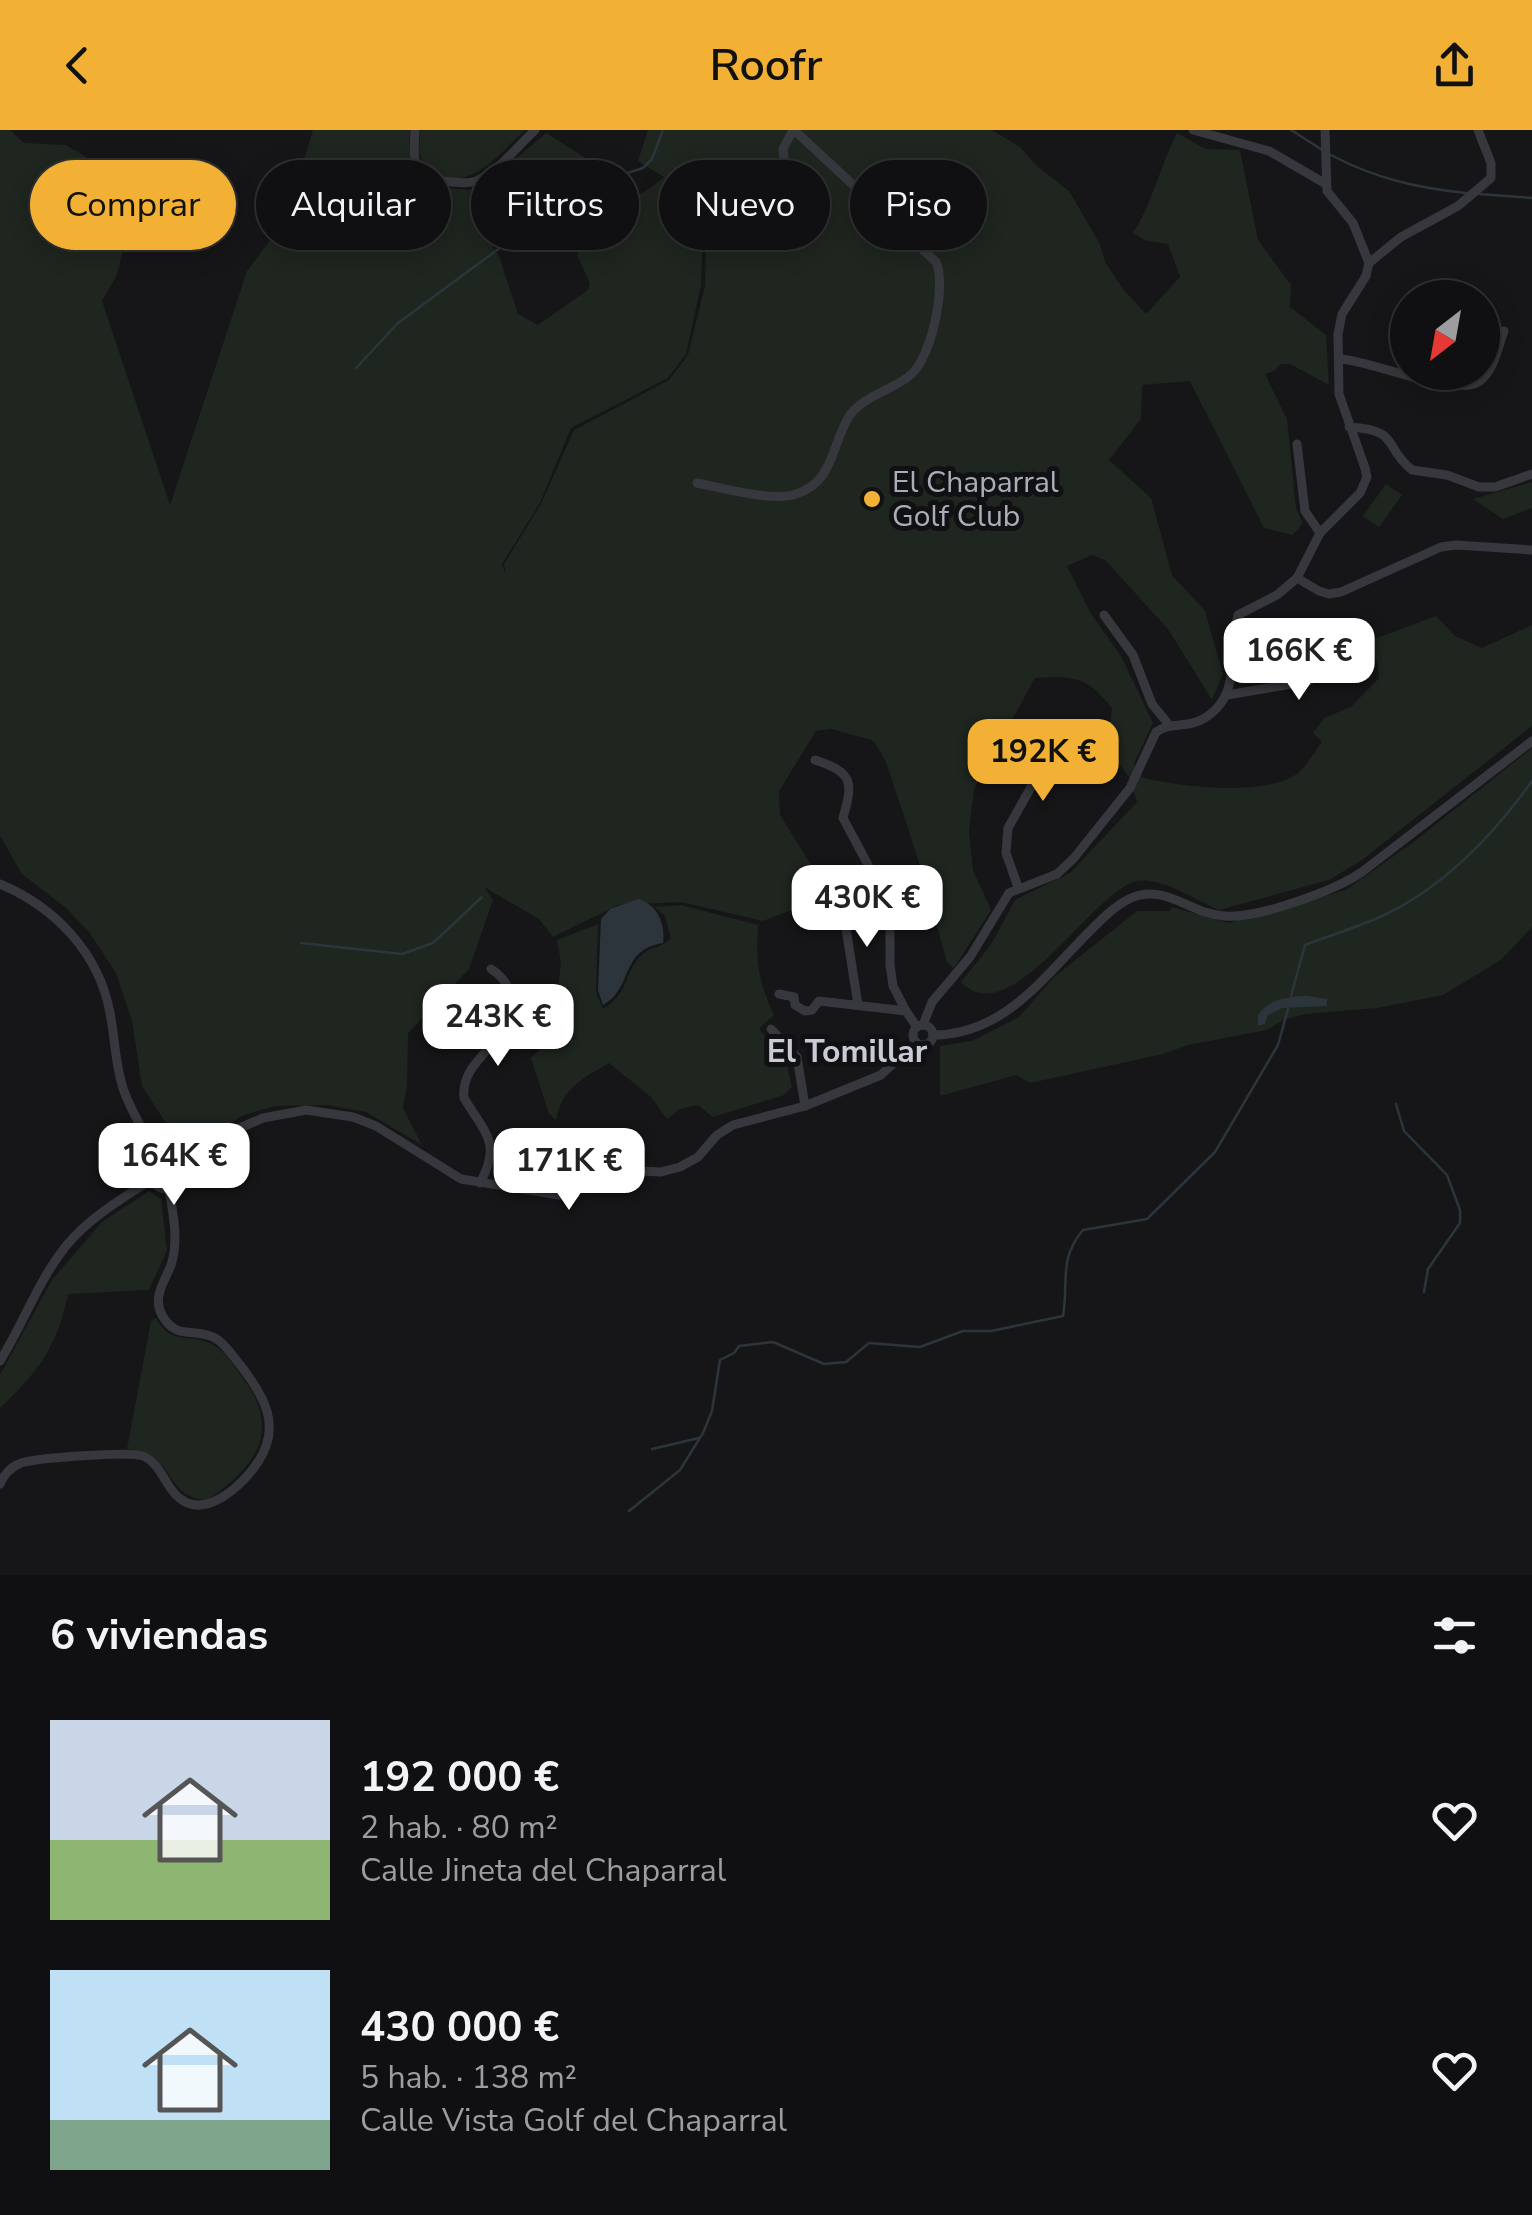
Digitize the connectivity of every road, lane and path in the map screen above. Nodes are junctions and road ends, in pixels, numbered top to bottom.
1 (415, 130) edge
2 (535, 130) edge
3 (793, 130) edge
4 (1192, 130) edge
5 (1325, 130) edge
6 (1478, 130) edge
7 (784, 160) edge
8 (1326, 184) junction
9 (1368, 263) junction
10 (1504, 330) dead end
11 (1500, 341) edge
12 (1339, 358) junction
13 (1390, 369) edge
14 (1349, 427) junction
15 (1297, 444) dead end
16 (1532, 474) edge
17 (697, 483) dead end
18 (1320, 533) junction
19 (1532, 550) edge
20 (1297, 578) junction
21 (1104, 615) dead end
22 (1320, 654) dead end
23 (1227, 695) junction
24 (1066, 724) dead end
25 (1170, 726) junction
26 (1532, 741) edge
27 (815, 760) dead end
28 (0, 884) edge
29 (1018, 888) junction
30 (840, 906) dead end
31 (491, 970) dead end
32 (778, 994) dead end
33 (858, 1005) junction
34 (906, 1011) junction
35 (920, 1026) junction
36 (771, 1030) dead end
37 (933, 1035) junction
38 (916, 1042) junction
39 (805, 1106) junction
40 (158, 1156) junction
41 (181, 1162) junction
42 (151, 1180) junction
43 (480, 1183) junction
44 (169, 1189) junction
45 (0, 1361) edge
46 (0, 1484) edge

1 - 2 street
3 - 7 street
3 - 17 street
4 - 8 street
5 - 8 street
6 - 9 street
8 - 9 street
9 - 12 street
10 - 11 street
12 - 13 street
12 - 14 street
14 - 16 street
14 - 18 street
15 - 18 street
18 - 20 street
19 - 20 street
20 - 23 street
21 - 25 street
22 - 23 street
23 - 25 street
24 - 29 street
25 - 29 street
26 - 37 street
27 - 34 street
28 - 40 street
29 - 35 street
30 - 33 street
31 - 43 street
32 - 33 street
33 - 34 street
34 - 35 street
35 - 37 street
35 - 38 street
36 - 39 street
37 - 38 street
38 - 39 street
39 - 43 street
40 - 41 street
40 - 42 street
41 - 43 street
41 - 44 street
42 - 44 street
42 - 45 street
44 - 46 street

